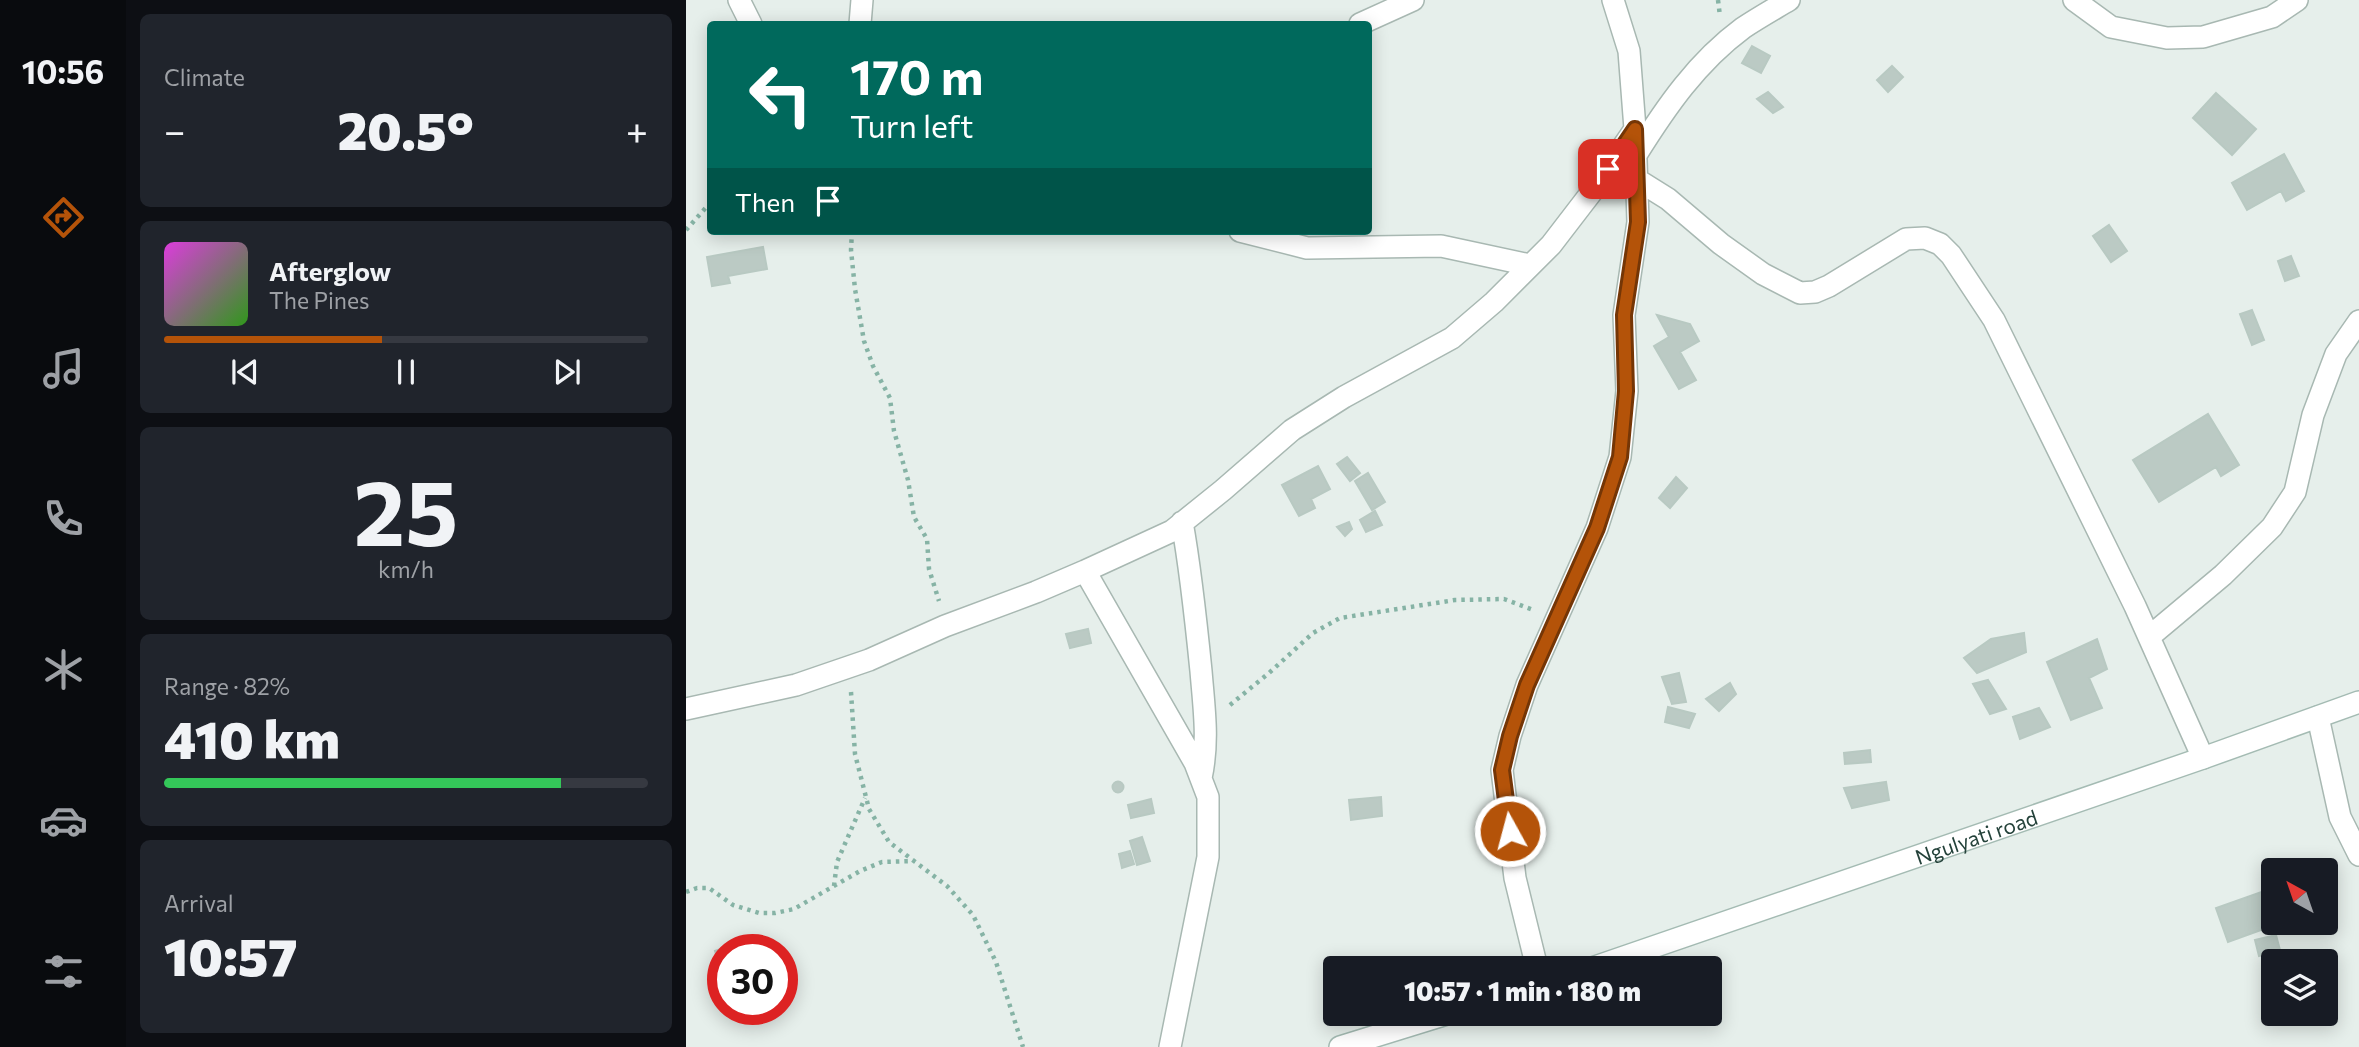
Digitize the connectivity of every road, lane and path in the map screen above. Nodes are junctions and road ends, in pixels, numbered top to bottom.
1 (738, 0) edge
2 (862, 0) edge
3 (1413, 0) edge
4 (1613, 0) edge
5 (1789, 0) edge
6 (2074, 0) edge
7 (2297, 0) edge
8 (749, 21) edge
9 (860, 21) edge
10 (1367, 21) edge
11 (1635, 129) junction
12 (1636, 155) junction
13 (1636, 179) junction
14 (707, 206) edge
15 (686, 230) edge
16 (852, 235) edge
17 (1256, 235) edge
18 (1531, 265) junction
19 (2359, 321) edge
20 (1182, 522) junction
21 (1085, 571) junction
22 (1557, 619) junction
23 (945, 626) junction
24 (2149, 636) junction
25 (849, 667) junction
26 (2359, 702) edge
27 (686, 709) edge
28 (2318, 717) junction
29 (1206, 726) junction
30 (2203, 758) junction
31 (1201, 778) junction
32 (865, 797) junction
33 (2359, 855) edge
34 (916, 861) junction
35 (834, 886) junction
36 (686, 892) edge
37 (1534, 956) edge
38 (1627, 956) edge
39 (1408, 1026) edge
40 (1023, 1047) edge
41 (1170, 1047) edge
42 (1340, 1047) edge

1 - 8 street
2 - 9 street
3 - 10 street
4 - 11 street
5 - 12 street
6 - 7 street
11 - 12 street
11 - 18 street
12 - 13 street
13 - 22 street
13 - 24 street
14 - 15 path
16 - 23 path
17 - 18 street
18 - 20 street
19 - 24 street
20 - 21 street
20 - 29 street
21 - 23 street
21 - 31 street
22 - 29 path
22 - 37 street
23 - 25 street
24 - 30 street
25 - 27 street
25 - 32 path
26 - 28 street, Ngulyati road
28 - 30 street, Ngulyati road
28 - 33 street
29 - 31 street
30 - 38 street, Ngulyati road
31 - 41 street
32 - 34 path
32 - 35 path
34 - 35 path
34 - 40 path
35 - 36 path
39 - 42 street

